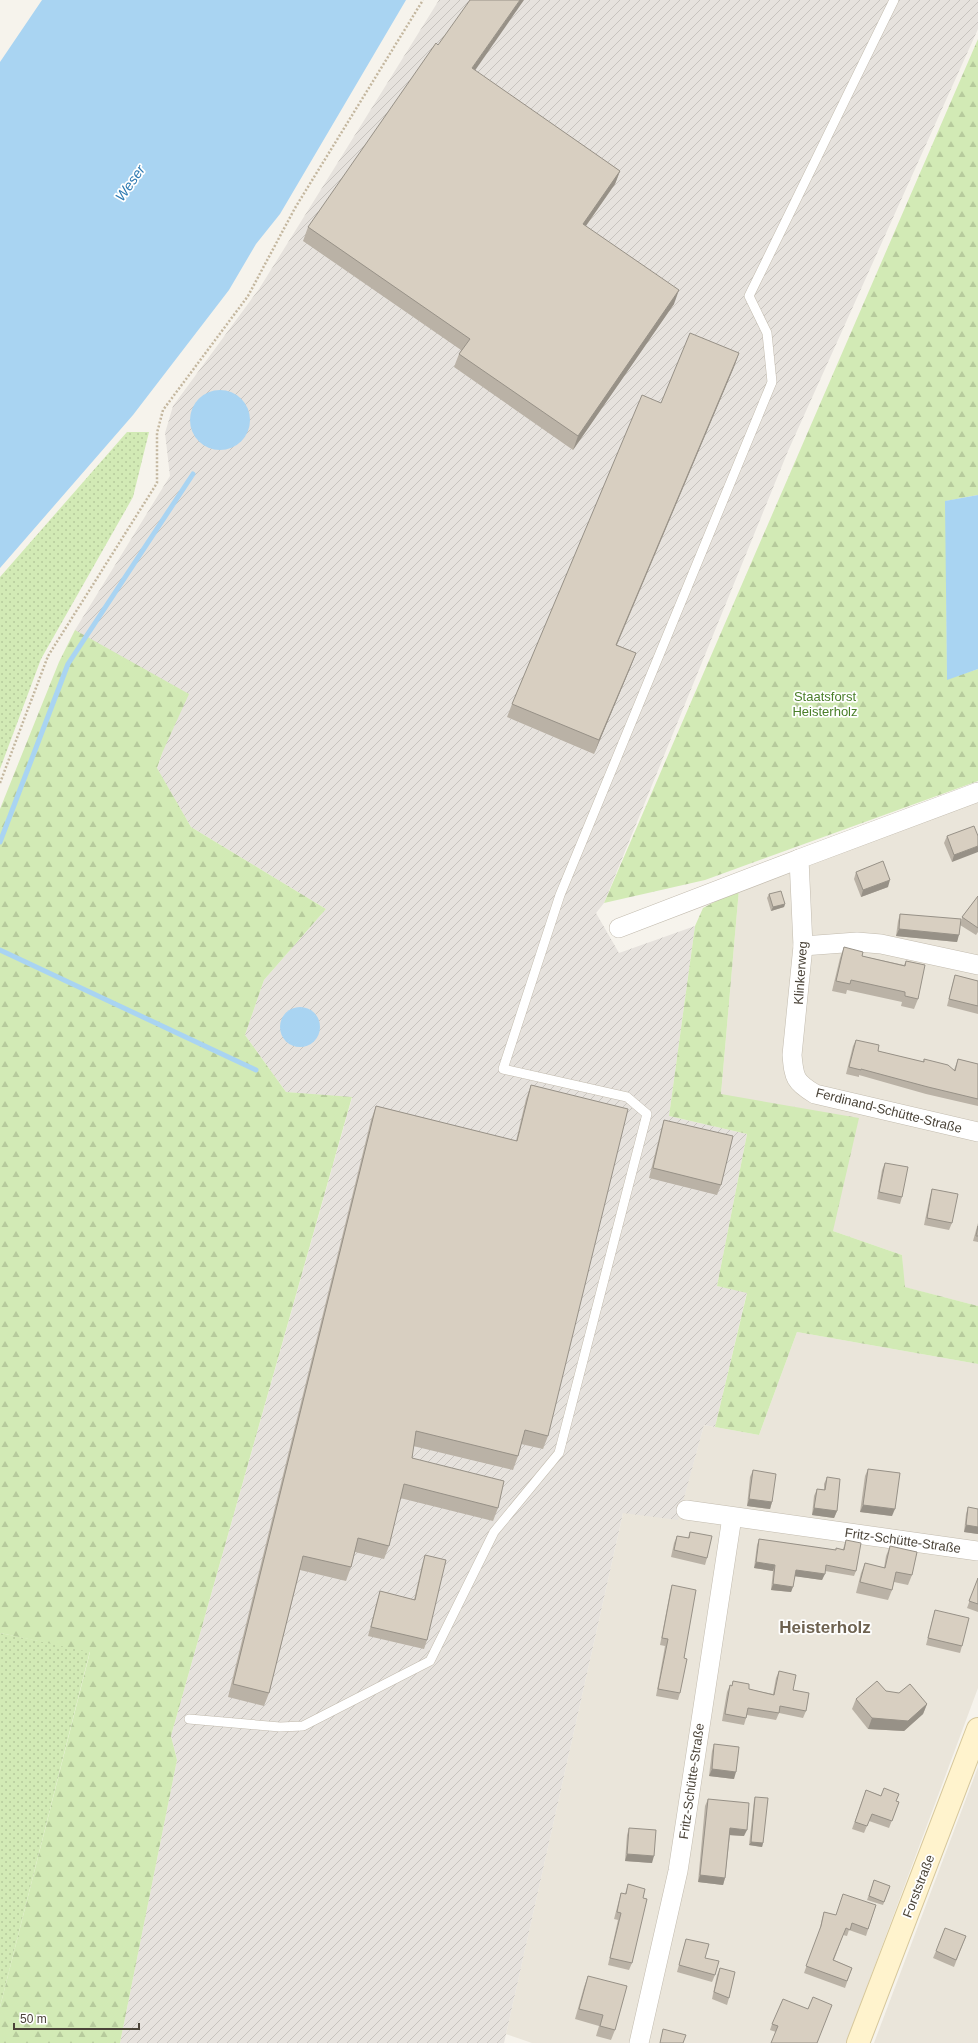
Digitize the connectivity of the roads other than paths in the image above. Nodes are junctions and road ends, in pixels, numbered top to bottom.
1 (894, 0) edge
2 (978, 792) edge
3 (799, 858) junction
4 (619, 928) dead end
5 (803, 946) junction
6 (978, 965) edge
7 (800, 1085) joint
8 (978, 1132) edge
9 (686, 1510) dead end
10 (732, 1518) junction
11 (978, 1551) edge
12 (190, 1719) dead end
13 (978, 1729) edge
14 (638, 2043) edge
15 (858, 2043) edge

1 - 12 lane
2 - 3 street
3 - 4 street
3 - 5 street, Klinkerweg
5 - 6 street
5 - 7 street, Klinkerweg
7 - 8 street, Ferdinand-Schütte-Straße
9 - 10 street, Fritz-Schütte-Straße
10 - 11 street, Fritz-Schütte-Straße
10 - 14 street, Fritz-Schütte-Straße
13 - 15 street, Forststraße

